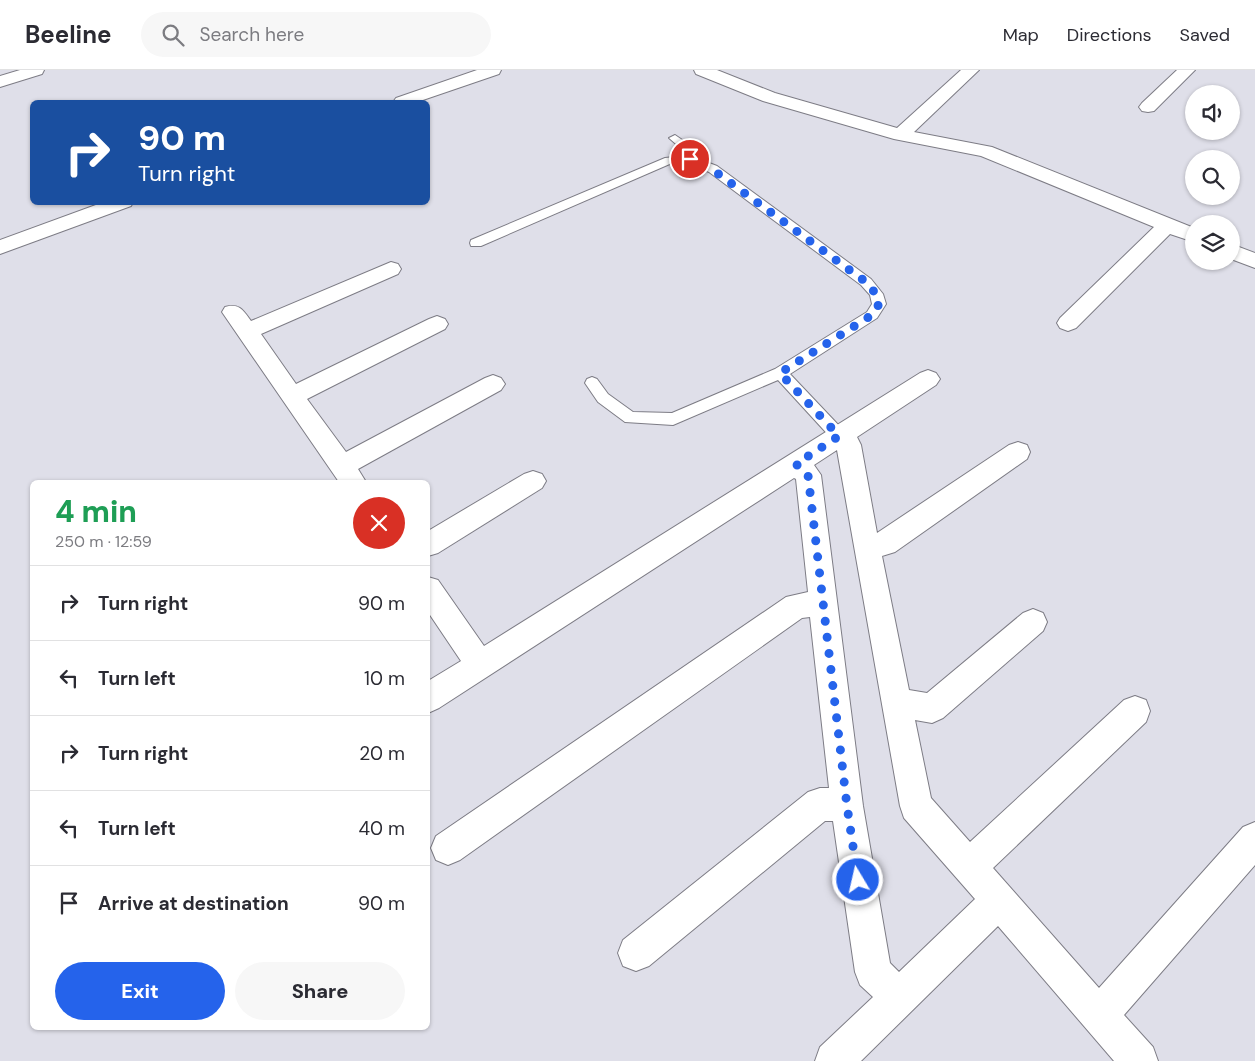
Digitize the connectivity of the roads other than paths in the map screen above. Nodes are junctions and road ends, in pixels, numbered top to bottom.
1 (36, 70) edge
2 (493, 70) edge
3 (703, 70) edge
4 (970, 70) edge
5 (1187, 70) edge
6 (0, 82) edge
7 (408, 100) edge
8 (1148, 107) dead end
9 (900, 136) junction
10 (675, 138) dead end
11 (690, 159) junction
12 (116, 205) edge
13 (1167, 225) junction
14 (1185, 232) edge
15 (476, 243) dead end
16 (0, 247) edge
17 (1240, 255) edge
18 (1255, 261) edge
19 (391, 269) dead end
20 (233, 312) dead end
21 (1068, 323) dead end
22 (437, 324) dead end
23 (246, 331) junction
24 (780, 373) junction
25 (928, 379) dead end
26 (592, 383) dead end
27 (492, 384) dead end
28 (292, 396) junction
29 (839, 436) junction
30 (1018, 452) dead end
31 (796, 464) junction
32 (347, 474) edge
33 (533, 481) dead end
34 (430, 544) edge
35 (866, 545) junction
36 (430, 592) edge
37 (822, 603) junction
38 (1033, 622) dead end
39 (480, 664) junction
40 (430, 697) edge
41 (896, 703) junction
42 (1135, 711) dead end
43 (847, 806) junction
44 (1255, 839) edge
45 (448, 848) dead end
46 (969, 867) junction
47 (998, 901) junction
48 (636, 953) dead end
49 (899, 997) junction
50 (1099, 1016) junction
51 (834, 1061) edge
52 (1139, 1061) edge

1 - 6 street
2 - 7 street
3 - 9 street
4 - 9 street
5 - 8 street
9 - 13 street
10 - 11 lane
11 - 15 lane
11 - 24 lane
12 - 16 street
13 - 14 street
13 - 21 street
17 - 18 street
19 - 23 street
20 - 23 street
22 - 28 street
23 - 28 street
24 - 26 lane
24 - 29 lane
25 - 29 street
27 - 32 street
28 - 32 street
29 - 31 street
29 - 35 street
30 - 35 street
31 - 37 street
31 - 39 street
33 - 34 street
35 - 41 street
36 - 39 street
37 - 43 street
37 - 45 street
38 - 41 street
39 - 40 street
41 - 46 street
42 - 46 street
43 - 48 street
43 - 49 street
44 - 50 street
46 - 47 street
47 - 49 street
47 - 50 street
49 - 51 street
50 - 52 street

